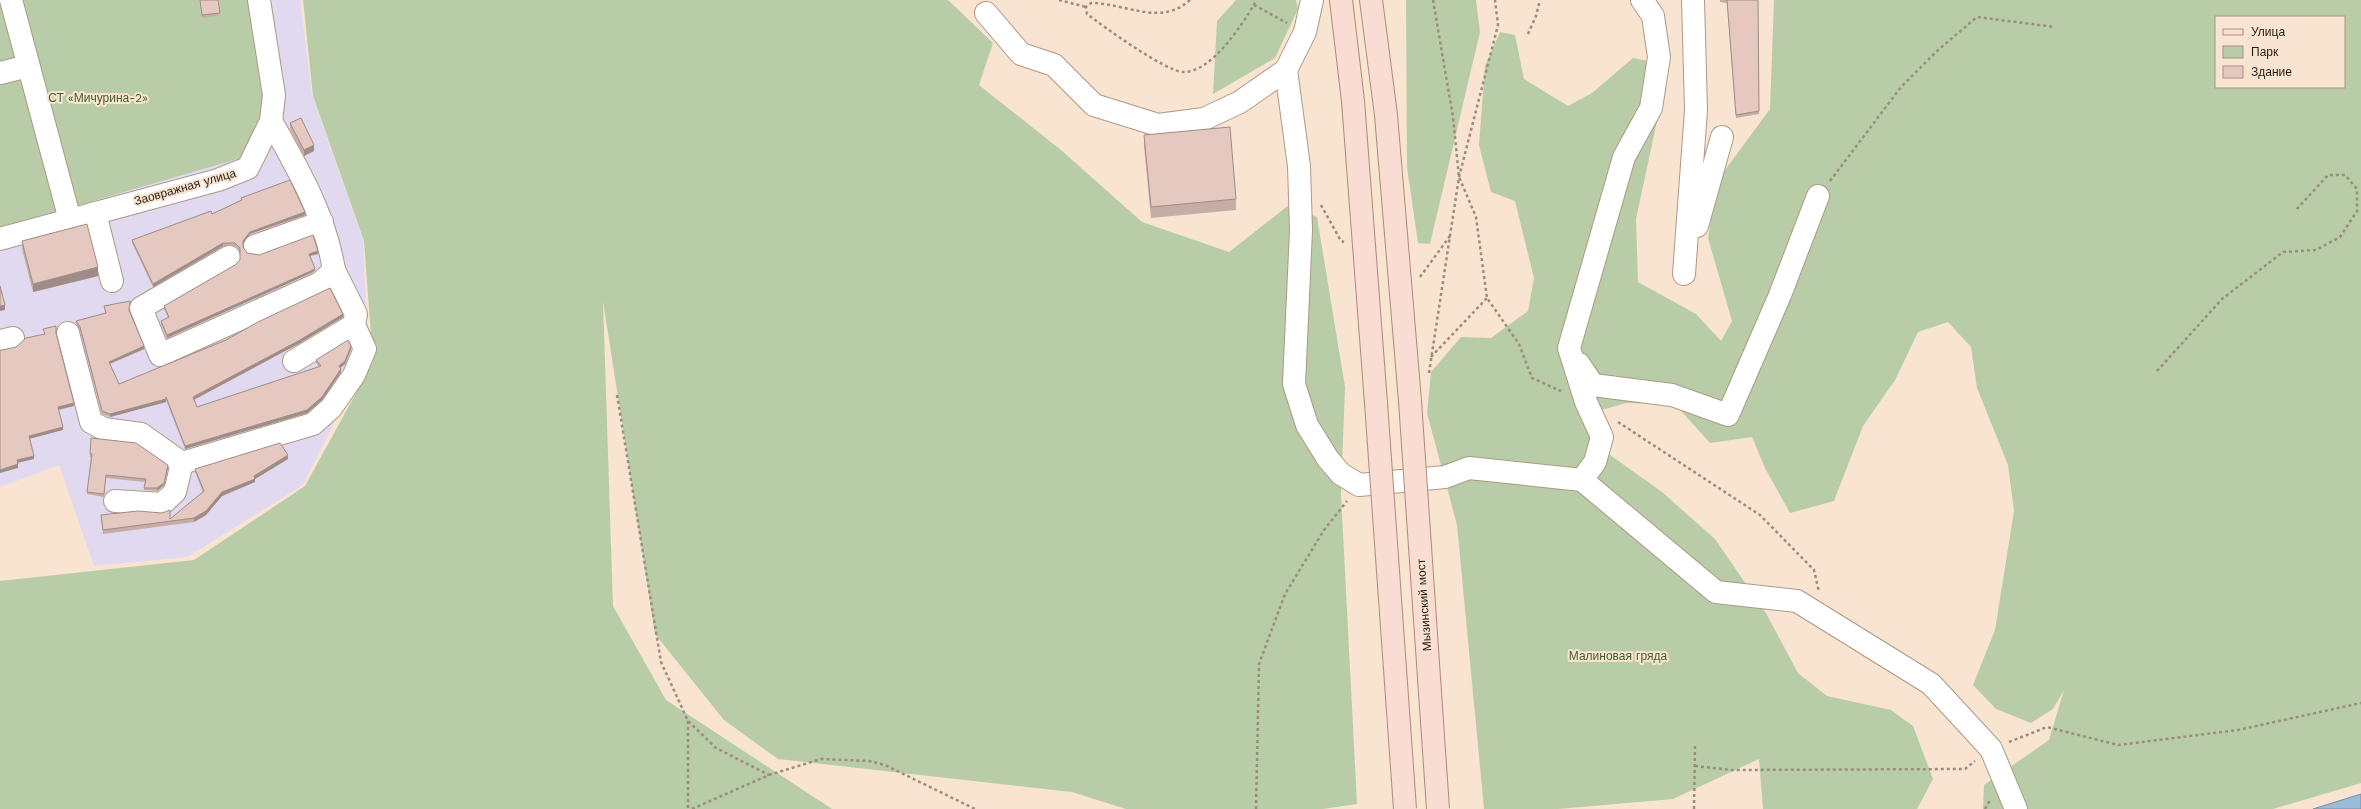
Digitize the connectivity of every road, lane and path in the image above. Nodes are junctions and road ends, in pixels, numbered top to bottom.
1 (11, 0) edge
2 (258, 0) edge
3 (1059, 0) edge
4 (1190, 0) edge
5 (1255, 0) edge
6 (1312, 0) edge
7 (1341, 0) edge
8 (1371, 0) edge
9 (1432, 0) edge
10 (1495, 0) edge
11 (1540, 0) edge
12 (1642, 0) edge
13 (1693, 0) edge
14 (1254, 5) junction
15 (1086, 7) junction
16 (986, 13) dead end
17 (2055, 27) dead end
18 (1305, 32) junction
19 (1528, 34) dead end
20 (28, 66) junction
21 (1286, 70) junction
22 (0, 73) edge
23 (272, 121) junction
24 (1722, 137) dead end
25 (1459, 177) junction
26 (2361, 186) edge
27 (2357, 189) junction
28 (1818, 196) joint
29 (1318, 200) dead end
30 (2295, 211) dead end
31 (95, 213) junction
32 (70, 220) junction
33 (322, 222) junction
34 (1450, 236) junction
35 (0, 239) edge
36 (1364, 245) junction
37 (256, 246) dead end
38 (230, 257) dead end
39 (334, 270) junction
40 (112, 281) dead end
41 (1416, 284) dead end
42 (1487, 298) junction
43 (354, 325) junction
44 (68, 333) dead end
45 (1569, 348) junction
46 (294, 361) dead end
47 (2157, 371) dead end
48 (617, 395) dead end
49 (1586, 402) junction
50 (1613, 419) dead end
51 (182, 463) junction
52 (1582, 480) junction
53 (1359, 485) junction
54 (115, 501) dead end
55 (1825, 619) junction
56 (2361, 703) edge
57 (688, 720) junction
58 (1696, 746) dead end
59 (1991, 749) junction
60 (1695, 766) junction
61 (769, 775) junction
62 (688, 809) edge
63 (692, 809) edge
64 (975, 809) edge
65 (1256, 809) edge
66 (1405, 809) edge
67 (1438, 809) edge
68 (1694, 809) edge
69 (2016, 809) edge

1 - 20 street
2 - 23 street, Заовражная улица
3 - 15 path
4 - 15 path
5 - 14 path
6 - 18 street
7 - 36 main road
8 - 67 main road, Мызинский мост, bridge
9 - 25 path
10 - 25 path
11 - 19 path
12 - 45 street
13 - 24 street
14 - 15 path
14 - 18 path
16 - 21 street
17 - 28 path
18 - 21 street
20 - 22 street
20 - 32 street
21 - 53 street
23 - 31 street, Заовражная улица
23 - 33 street
25 - 34 path
25 - 42 path
26 - 27 path
27 - 30 path
27 - 47 path
28 - 45 street
29 - 36 path
31 - 32 street, Заовражная улица
31 - 40 street
32 - 35 street, Заовражная улица
33 - 37 street
33 - 39 street
34 - 41 path
34 - 42 path
36 - 66 main road, bridge
38 - 39 street
39 - 43 street
42 - 49 path
43 - 46 street
43 - 51 street
44 - 51 street
45 - 49 street
48 - 57 path
49 - 52 street
50 - 55 path
51 - 54 street
52 - 53 street
52 - 55 street
53 - 65 path
55 - 59 street
56 - 59 path
57 - 61 path
57 - 62 path
58 - 60 path
59 - 60 path
59 - 69 street
60 - 68 path
61 - 63 path
61 - 64 path

